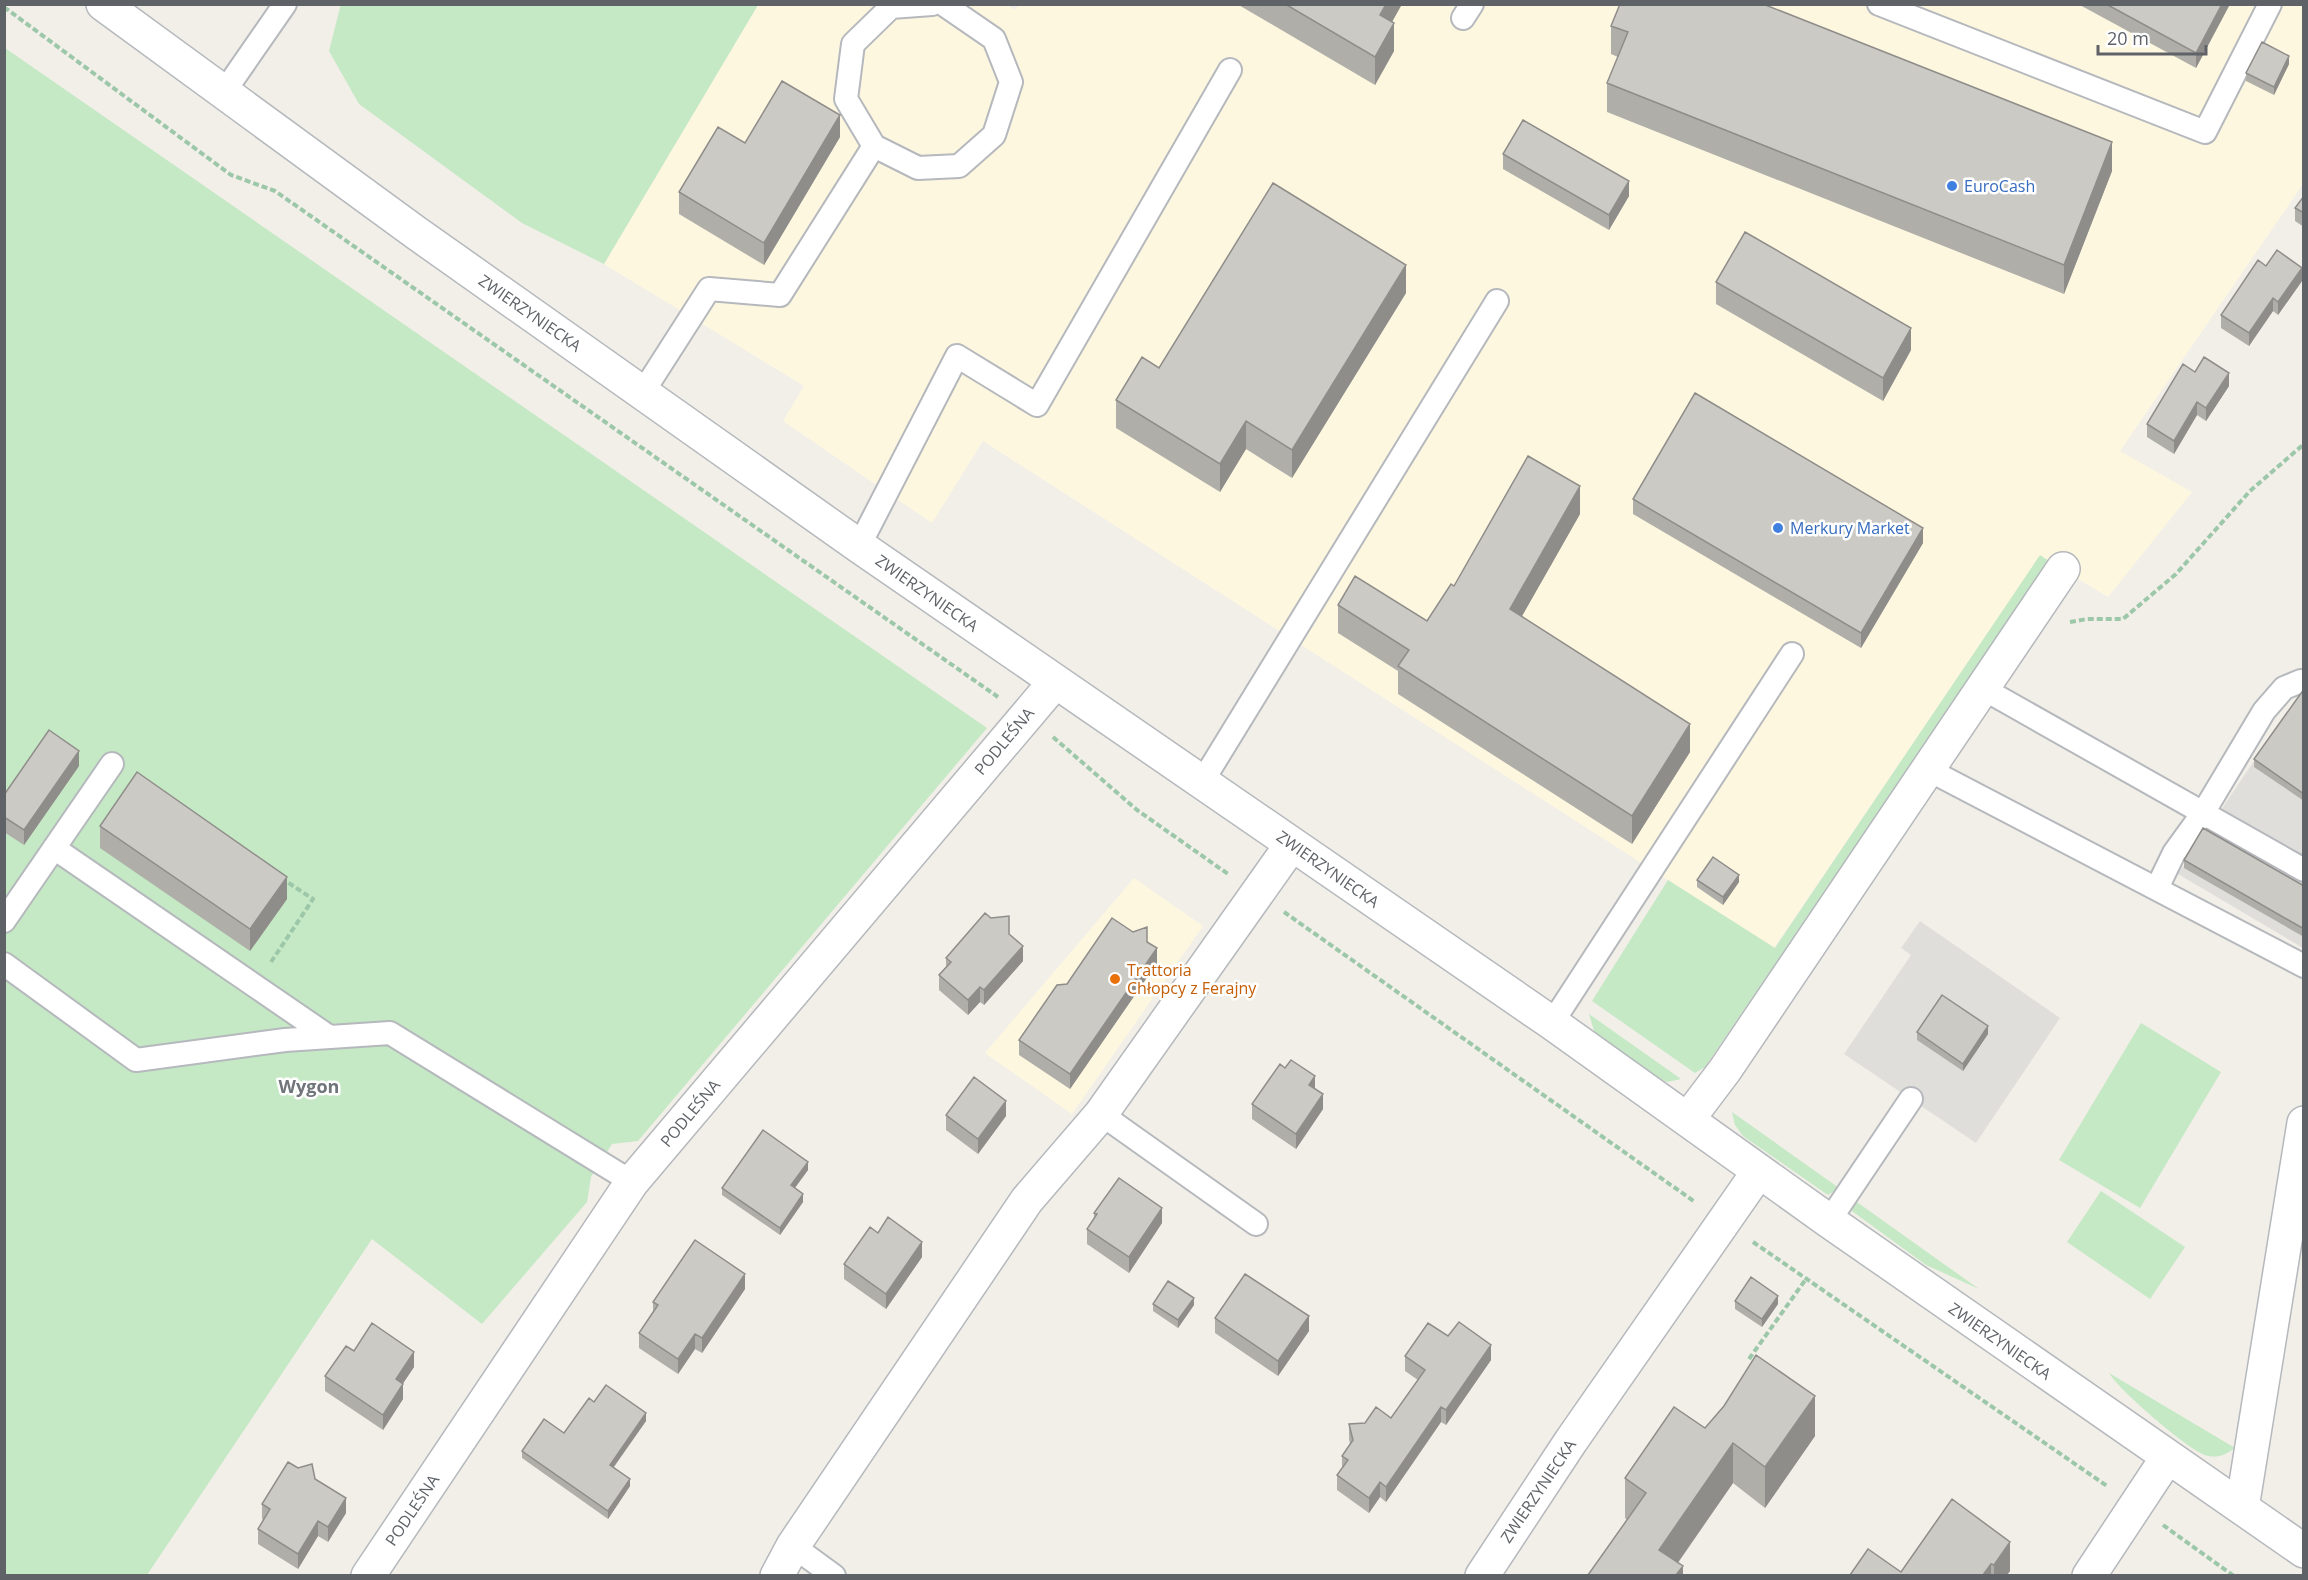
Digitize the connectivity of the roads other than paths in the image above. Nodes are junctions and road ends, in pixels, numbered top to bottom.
1 (103, 4) edge
2 (285, 4) edge
3 (932, 4) edge
4 (943, 4) edge
5 (1879, 4) edge
6 (2270, 4) edge
7 (1230, 70) dead end
8 (224, 92) junction
9 (874, 146) junction
10 (1497, 301) dead end
11 (643, 392) junction
12 (859, 546) junction
13 (2063, 569) dead end
14 (1792, 654) dead end
15 (1055, 682) junction
16 (2304, 683) edge
17 (1982, 688) junction
18 (112, 764) dead end
19 (1927, 769) junction
20 (1202, 782) junction
21 (2203, 813) junction
22 (1292, 844) junction
23 (54, 848) junction
24 (2304, 870) edge
25 (2157, 888) junction
26 (4, 921) edge
27 (4, 964) edge
28 (2304, 966) edge
29 (1552, 1023) junction
30 (328, 1036) junction
31 (1911, 1099) dead end
32 (1101, 1114) junction
33 (1688, 1119) junction
34 (2304, 1123) edge
35 (1759, 1171) junction
36 (632, 1182) junction
37 (1829, 1221) junction
38 (1256, 1224) dead end
39 (2167, 1458) junction
40 (2242, 1508) junction
41 (793, 1546) junction
42 (2304, 1551) edge
43 (368, 1575) edge
44 (777, 1575) edge
45 (834, 1575) edge
46 (1482, 1575) edge
47 (2089, 1575) edge

1 - 8 street, ZWIERZYNIECKA
2 - 8 lane
3 - 9 lane
4 - 9 lane
5 - 6 lane
7 - 12 lane
8 - 11 street, ZWIERZYNIECKA
9 - 11 lane
10 - 20 lane
11 - 12 street, ZWIERZYNIECKA
12 - 15 street, ZWIERZYNIECKA
13 - 17 street
14 - 29 lane
15 - 20 street, ZWIERZYNIECKA
15 - 36 street, PODLEŚNA
16 - 21 lane
17 - 19 street
17 - 21 lane
18 - 23 lane
19 - 25 lane
19 - 33 street
20 - 22 street, ZWIERZYNIECKA
21 - 24 lane
21 - 25 lane
22 - 29 street, ZWIERZYNIECKA
22 - 32 street
23 - 26 lane
23 - 30 lane
25 - 28 lane
27 - 30 lane
29 - 33 street, ZWIERZYNIECKA
30 - 36 lane
31 - 37 lane
32 - 38 lane
32 - 41 street
33 - 35 street, ZWIERZYNIECKA
34 - 40 street
35 - 37 street, ZWIERZYNIECKA
35 - 46 street, ZWIERZYNIECKA
36 - 43 street, PODLEŚNA
37 - 39 street, ZWIERZYNIECKA
39 - 40 street, ZWIERZYNIECKA
39 - 47 street
40 - 42 street, ZWIERZYNIECKA
41 - 44 street
41 - 45 lane

